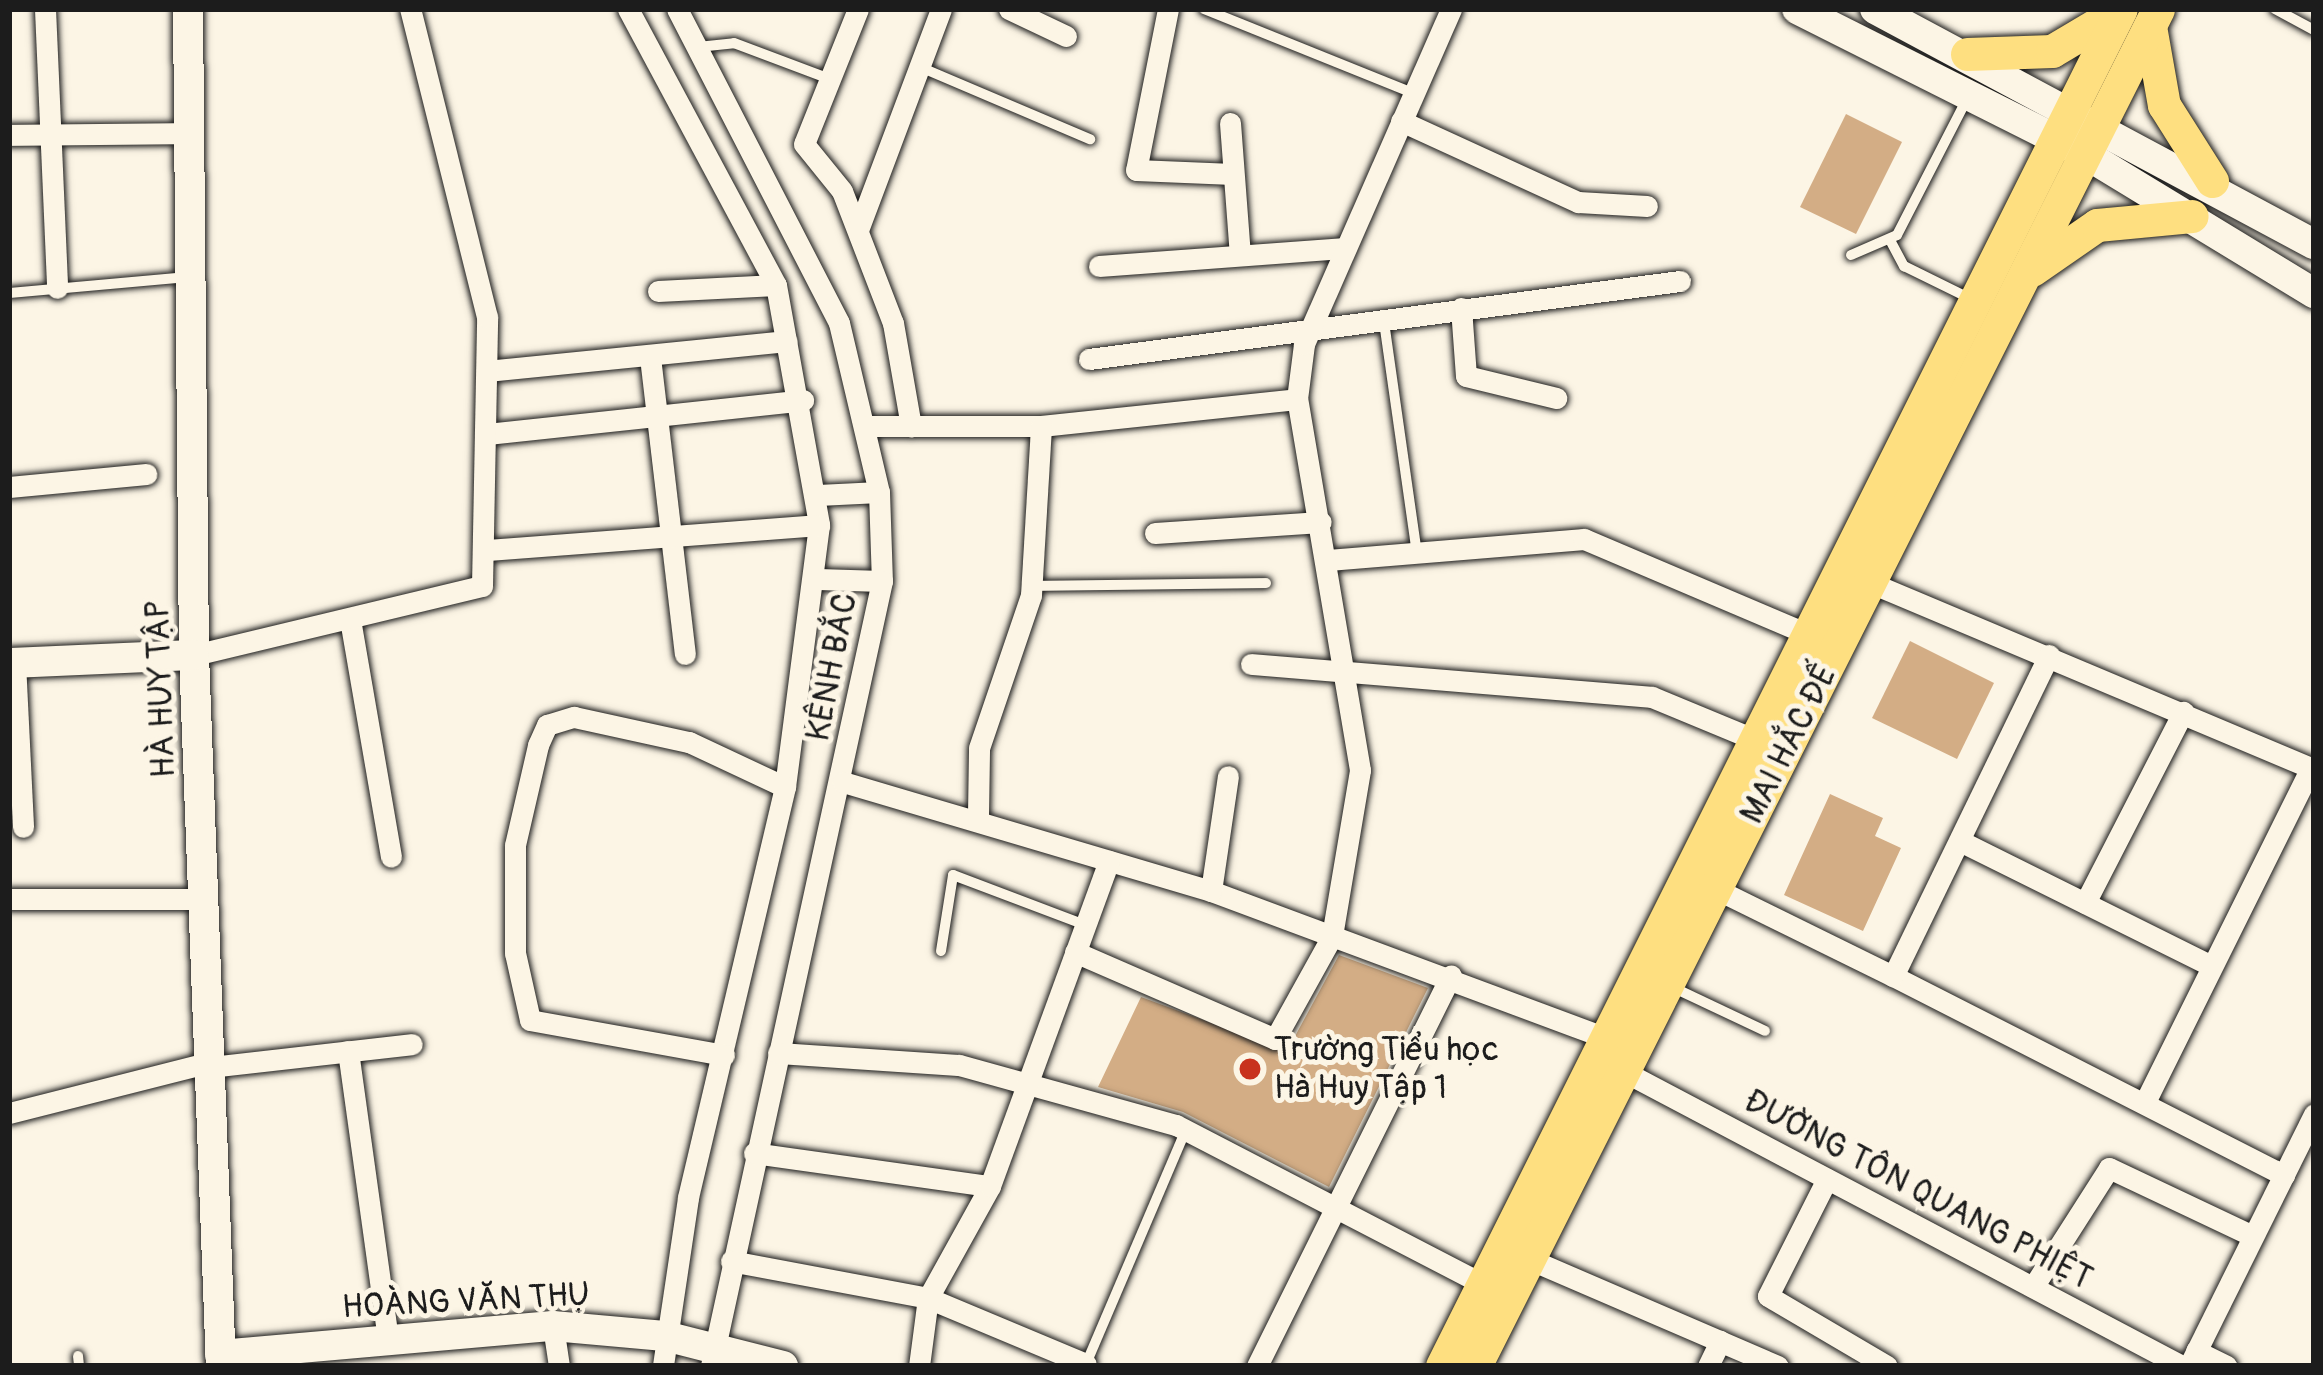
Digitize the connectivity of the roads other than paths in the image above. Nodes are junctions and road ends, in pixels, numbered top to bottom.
1 (45, 9) edge
2 (188, 9) edge
3 (410, 9) edge
4 (628, 9) edge
5 (676, 9) edge
6 (857, 9) edge
7 (941, 9) edge
8 (1009, 9) edge
9 (1168, 9) edge
10 (1204, 9) edge
11 (1451, 9) edge
12 (1797, 9) edge
13 (1875, 9) edge
14 (2275, 9) edge
15 (2137, 13) edge
16 (2314, 30) edge
17 (1066, 36) dead end
18 (698, 47) junction
19 (1966, 54) junction
20 (920, 67) junction
21 (830, 79) junction
22 (1414, 94) junction
23 (1969, 96) junction
24 (2086, 115) junction
25 (1401, 121) junction
26 (1230, 123) dead end
27 (189, 133) junction
28 (47, 134) junction
29 (9, 135) edge
30 (1090, 139) dead end
31 (2071, 147) junction
32 (1233, 174) junction
33 (2212, 181) junction
34 (1647, 206) dead end
35 (2192, 216) junction
36 (858, 230) junction
37 (1890, 240) junction
38 (2314, 244) edge
39 (1345, 248) junction
40 (1240, 255) junction
41 (1852, 255) dead end
42 (1099, 266) dead end
43 (2026, 275) junction
44 (191, 277) junction
45 (1680, 280) dead end
46 (776, 285) junction
47 (57, 288) junction
48 (658, 291) dead end
49 (9, 293) edge
50 (2314, 293) edge
51 (1976, 301) junction
52 (1461, 308) junction
53 (1384, 322) junction
54 (1307, 336) junction
55 (787, 341) junction
56 (650, 357) junction
57 (1089, 359) dead end
58 (487, 371) junction
59 (1556, 398) dead end
60 (1297, 399) junction
61 (803, 400) junction
62 (660, 416) junction
63 (867, 426) junction
64 (911, 426) junction
65 (1041, 426) junction
66 (487, 434) junction
67 (146, 474) dead end
68 (9, 487) edge
69 (879, 492) junction
70 (818, 495) junction
71 (1322, 522) junction
72 (819, 525) junction
73 (1155, 533) dead end
74 (674, 537) junction
75 (488, 550) junction
76 (1417, 553) junction
77 (1328, 560) junction
78 (818, 579) junction
79 (882, 581) junction
80 (1266, 584) dead end
81 (1871, 584) junction
82 (1031, 586) junction
83 (351, 625) junction
84 (1808, 634) junction
85 (685, 654) dead end
86 (194, 655) junction
87 (2049, 656) junction
88 (12, 663) edge
89 (1250, 664) dead end
90 (1349, 674) junction
91 (2183, 712) junction
92 (1756, 740) junction
93 (2312, 768) edge
94 (1228, 776) dead end
95 (843, 782) junction
96 (785, 788) junction
97 (978, 815) junction
98 (23, 827) dead end
99 (1962, 842) junction
100 (392, 857) dead end
101 (1109, 861) junction
102 (1716, 889) junction
103 (1210, 891) junction
104 (9, 899) edge
105 (204, 899) junction
106 (2085, 903) junction
107 (1085, 925) junction
108 (1332, 936) junction
109 (941, 951) dead end
110 (1076, 952) junction
111 (2212, 966) junction
112 (1451, 976) junction
113 (1893, 976) junction
114 (1667, 985) junction
115 (1765, 1031) dead end
116 (1606, 1038) junction
117 (412, 1044) dead end
118 (348, 1052) junction
119 (778, 1053) junction
120 (724, 1055) junction
121 (211, 1064) junction
122 (1624, 1071) junction
123 (1027, 1083) junction
124 (2147, 1098) junction
125 (9, 1113) edge
126 (2314, 1114) edge
127 (1186, 1129) junction
128 (754, 1153) junction
129 (2284, 1175) junction
130 (1827, 1179) junction
131 (989, 1186) junction
132 (1334, 1207) junction
133 (2253, 1236) junction
134 (1529, 1258) junction
135 (731, 1261) junction
136 (1483, 1284) junction
137 (2033, 1287) junction
138 (928, 1298) junction
139 (554, 1326) junction
140 (388, 1340) junction
141 (1720, 1341) junction
142 (664, 1351) edge
143 (712, 1356) edge
144 (221, 1360) edge
145 (2189, 1361) edge
146 (1086, 1365) edge
147 (559, 1366) edge
148 (783, 1366) edge
149 (919, 1366) edge
150 (1257, 1366) edge
151 (1442, 1366) edge
152 (1475, 1366) edge
153 (1708, 1366) edge
154 (1778, 1366) edge
155 (1887, 1366) edge
156 (2227, 1366) edge

1 - 28 street
2 - 27 main road, HÀ HUY TẬP
3 - 58 street
4 - 46 street, KÊNH BẮC
5 - 18 street, KÊNH BẮC
6 - 21 street
7 - 20 street
8 - 17 street
9 - 32 street
10 - 22 lane
11 - 22 street
12 - 23 main road
13 - 19 main road
14 - 16 lane
15 - 19 main road
15 - 24 main road
15 - 33 main road
18 - 21 lane
18 - 63 street, KÊNH BẮC
19 - 24 main road
20 - 30 lane
20 - 36 street
21 - 36 street
22 - 25 street
23 - 31 main road
23 - 37 lane
24 - 31 main road
24 - 33 main road
25 - 34 street
25 - 39 street
26 - 32 street
27 - 28 street
27 - 44 main road, HÀ HUY TẬP
28 - 29 street
28 - 47 street
31 - 35 main road
31 - 43 main road, MAI HẮC ĐẾ
31 - 51 main road, MAI HẮC ĐẾ
32 - 40 street
33 - 38 main road
35 - 43 main road
35 - 50 main road
36 - 64 street
37 - 41 lane
37 - 51 lane
39 - 40 street
39 - 54 street
40 - 42 street
43 - 81 main road, MAI HẮC ĐẾ
44 - 47 lane
44 - 86 main road, HÀ HUY TẬP
45 - 52 street
46 - 48 street
46 - 55 street, KÊNH BẮC
47 - 49 lane
51 - 84 main road, MAI HẮC ĐẾ
52 - 53 street
52 - 59 street
53 - 54 street
53 - 76 lane
54 - 57 street
54 - 60 street
55 - 56 street
55 - 61 street, KÊNH BẮC
56 - 58 street
56 - 62 street
58 - 66 street
60 - 65 street
60 - 71 street
61 - 62 street
61 - 70 street, KÊNH BẮC
62 - 66 street
62 - 74 street
63 - 64 street
63 - 69 street, KÊNH BẮC
64 - 65 street
65 - 82 street
66 - 75 street
67 - 68 street
69 - 70 street
69 - 79 street, KÊNH BẮC
70 - 72 street, KÊNH BẮC
71 - 73 street
71 - 77 street
72 - 74 street
72 - 78 street, KÊNH BẮC
74 - 75 street
74 - 85 street
75 - 83 street
76 - 77 street
76 - 84 street
77 - 90 street
78 - 79 street
78 - 96 street, KÊNH BẮC
79 - 95 street, KÊNH BẮC
80 - 82 lane
81 - 87 street
81 - 102 main road, MAI HẮC ĐẾ
82 - 97 street
83 - 86 street
83 - 100 street
84 - 92 main road, MAI HẮC ĐẾ
86 - 88 main road
86 - 105 main road, HÀ HUY TẬP
87 - 91 street
87 - 99 street
88 - 98 street
89 - 90 street
90 - 92 street
90 - 108 street
91 - 93 street
91 - 106 street
92 - 116 main road, MAI HẮC ĐẾ
93 - 111 street
94 - 103 street
95 - 97 street
95 - 119 street, KÊNH BẮC
96 - 120 street, KÊNH BẮC
96 - 120 street
97 - 101 street
99 - 106 street
99 - 113 street
101 - 103 street
101 - 107 street
102 - 113 street
102 - 114 main road, MAI HẮC ĐẾ
103 - 108 street
104 - 105 street
105 - 121 main road, HÀ HUY TẬP
106 - 111 street
107 - 109 lane
107 - 110 street
108 - 110 street
108 - 112 street
110 - 123 street
111 - 124 street
112 - 116 street
112 - 132 street
113 - 124 street
114 - 115 lane
114 - 122 main road, MAI HẮC ĐẾ
116 - 136 main road, MAI HẮC ĐẾ
117 - 118 street
118 - 121 street
118 - 140 street
119 - 123 street
119 - 128 street, KÊNH BẮC
120 - 142 street, KÊNH BẮC
121 - 125 street
121 - 144 main road, HÀ HUY TẬP
122 - 130 street, ĐƯỜNG TÔN QUANG PHIỆT
122 - 134 main road, MAI HẮC ĐẾ
123 - 127 street
123 - 131 street
124 - 129 street
126 - 129 street
127 - 132 street
127 - 146 lane
128 - 131 street
128 - 135 street, KÊNH BẮC
129 - 133 street
130 - 137 street, ĐƯỜNG TÔN QUANG PHIỆT
130 - 155 street
131 - 138 street
132 - 136 street
132 - 150 street
133 - 137 street
133 - 145 street
134 - 141 street
134 - 152 main road, MAI HẮC ĐẾ
135 - 138 street
135 - 143 street, KÊNH BẮC
136 - 151 main road, MAI HẮC ĐẾ
137 - 145 street, ĐƯỜNG TÔN QUANG PHIỆT
138 - 146 street
138 - 149 street
139 - 140 main road, HOÀNG VĂN THỤ
139 - 142 main road, HOÀNG VĂN THỤ
139 - 147 street
140 - 144 main road, HOÀNG VĂN THỤ
141 - 153 street
141 - 154 street
142 - 143 main road, HOÀNG VĂN THỤ
143 - 148 main road, HOÀNG VĂN THỤ
145 - 156 street, ĐƯỜNG TÔN QUANG PHIỆT

